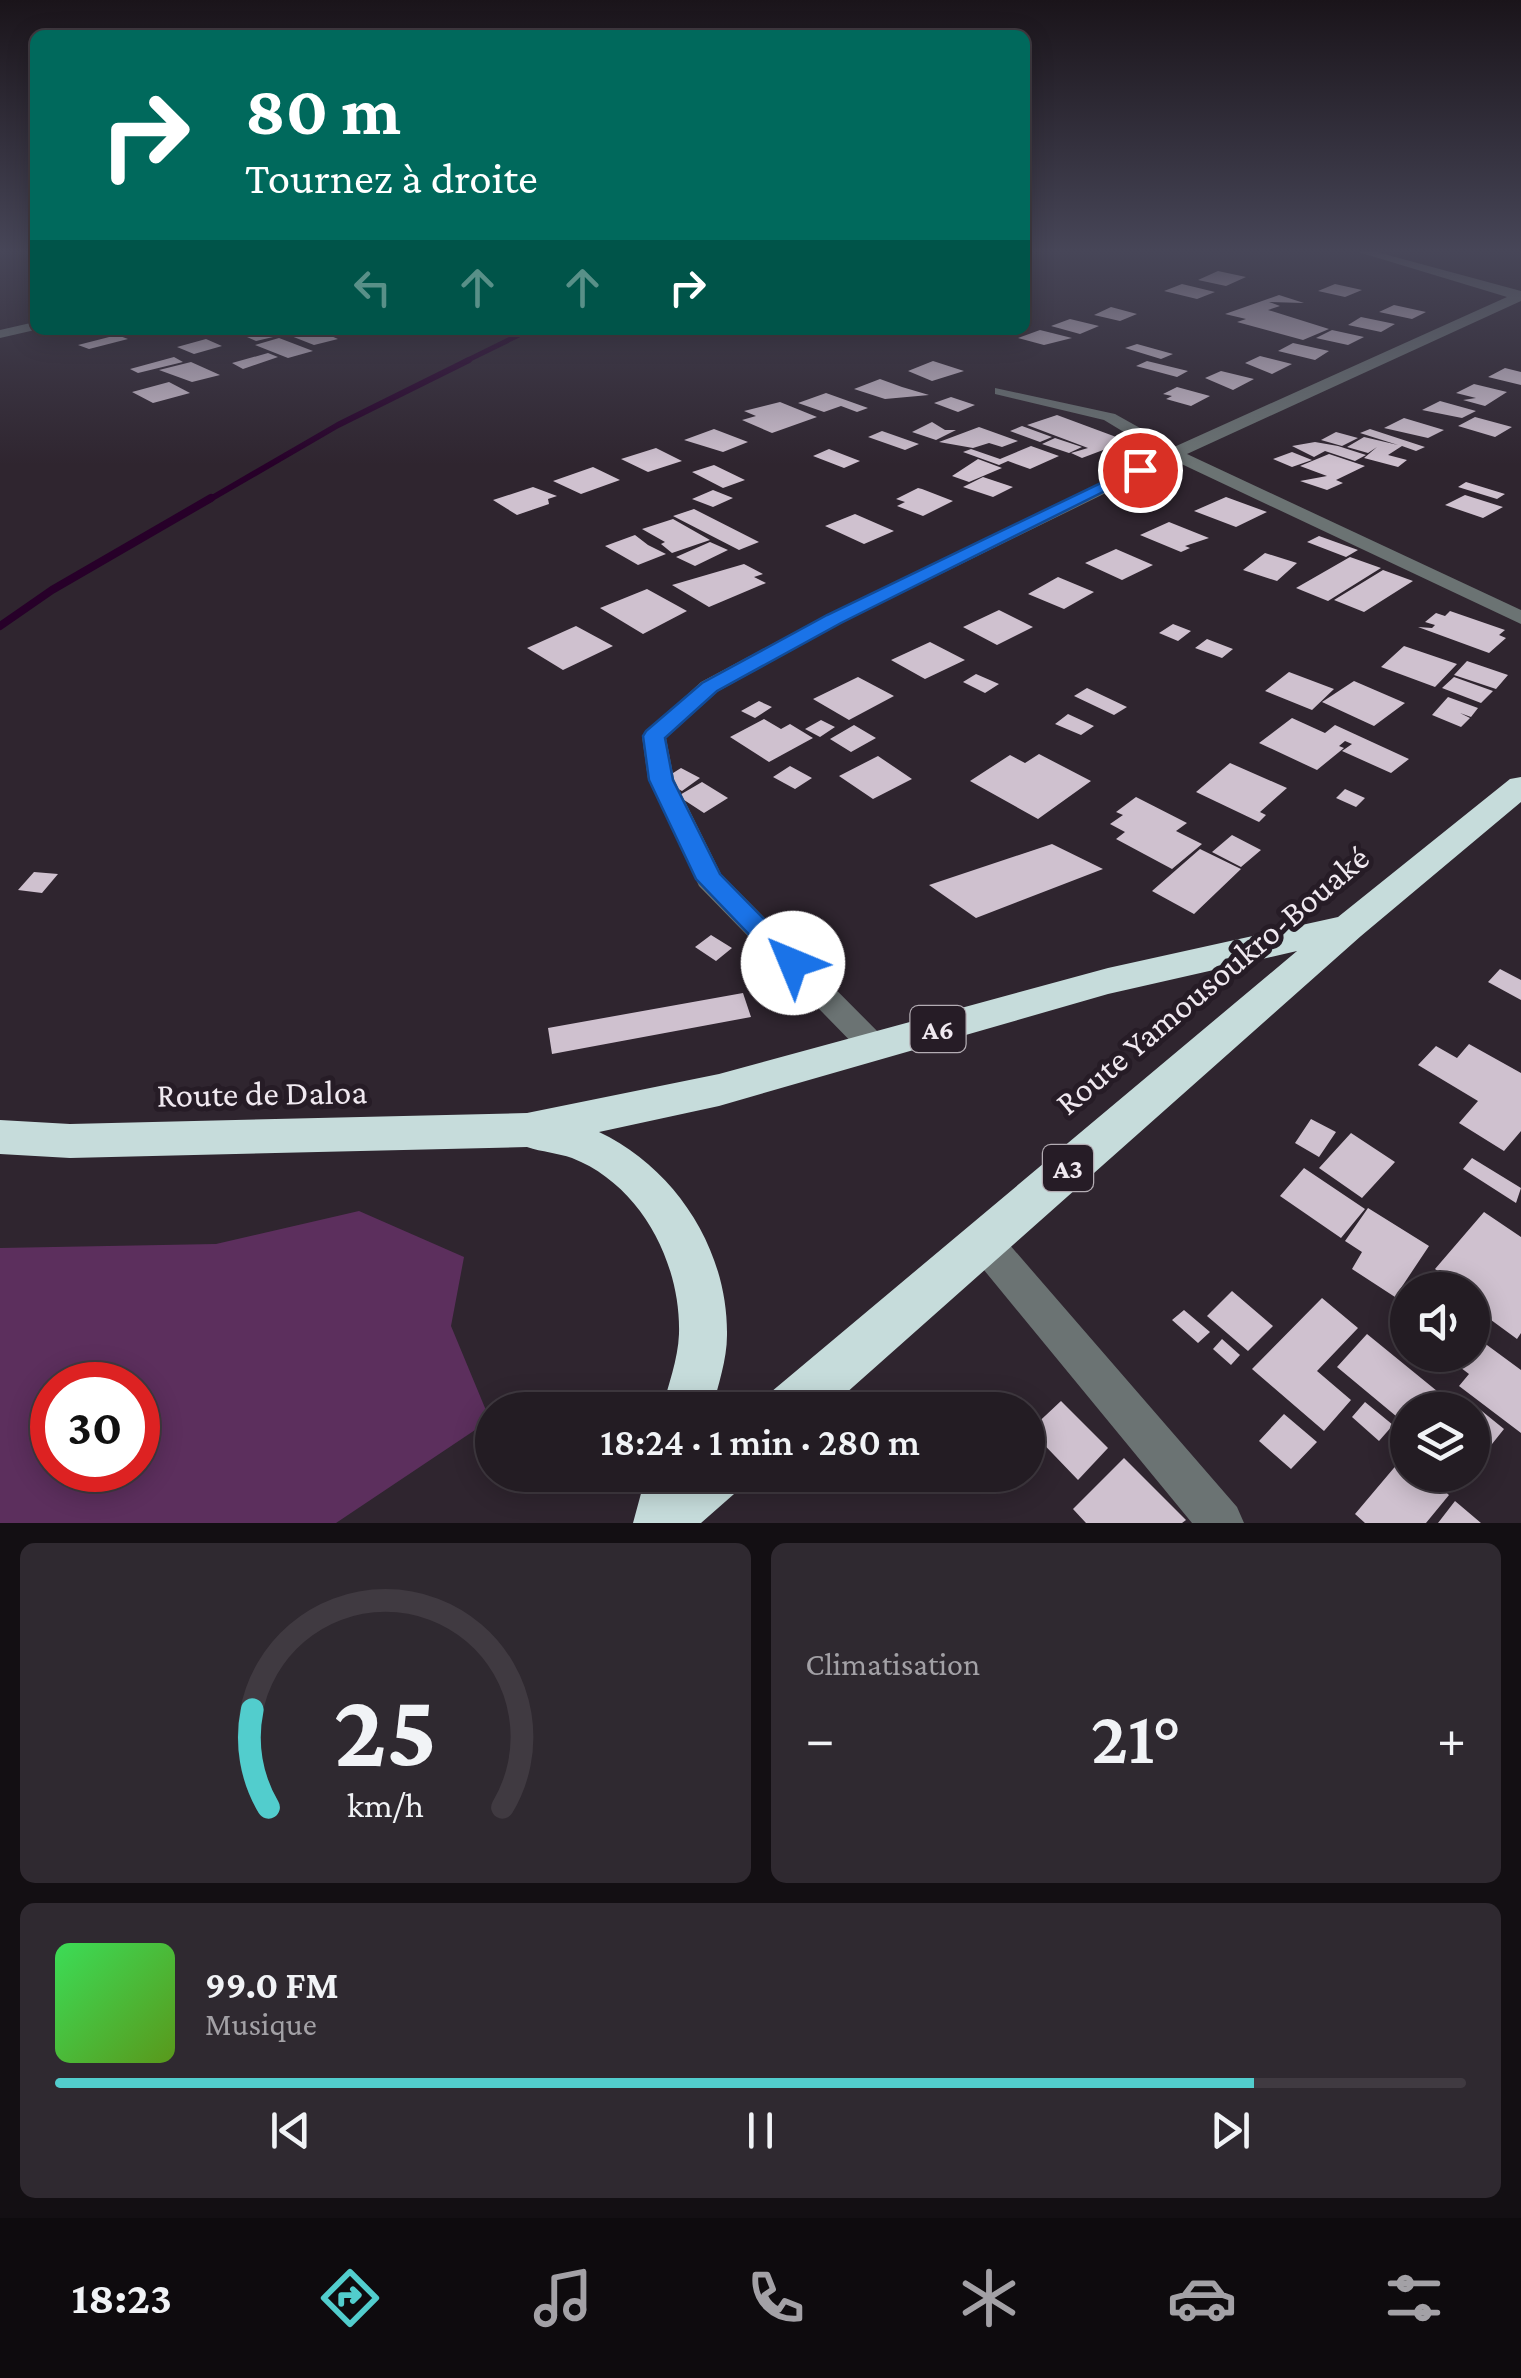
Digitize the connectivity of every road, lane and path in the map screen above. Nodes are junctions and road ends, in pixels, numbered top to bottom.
1 (1463, 322) edge
2 (30, 327) edge
3 (0, 334) edge
4 (1000, 391) dead end
5 (1173, 454) junction
6 (1521, 618) edge
7 (1521, 786) edge
8 (1349, 927) junction
9 (877, 1047) junction
10 (527, 1130) junction
11 (0, 1137) edge
12 (983, 1240) junction
13 (691, 1392) edge
14 (810, 1392) edge
15 (688, 1492) edge
16 (665, 1506) edge
17 (1221, 1523) edge

1 - 5 street
2 - 3 street
4 - 5 street
5 - 6 street
5 - 9 street
7 - 8 highway, Route Yamousoukro-Bouaké / A3
8 - 9 highway, A6
8 - 12 highway, Route Yamousoukro-Bouaké / A3
9 - 10 highway, A6
10 - 11 highway, Route de Daloa / A6
10 - 13 highway
12 - 14 highway, Route Yamousoukro-Bouaké / A3
12 - 17 street
15 - 16 highway

